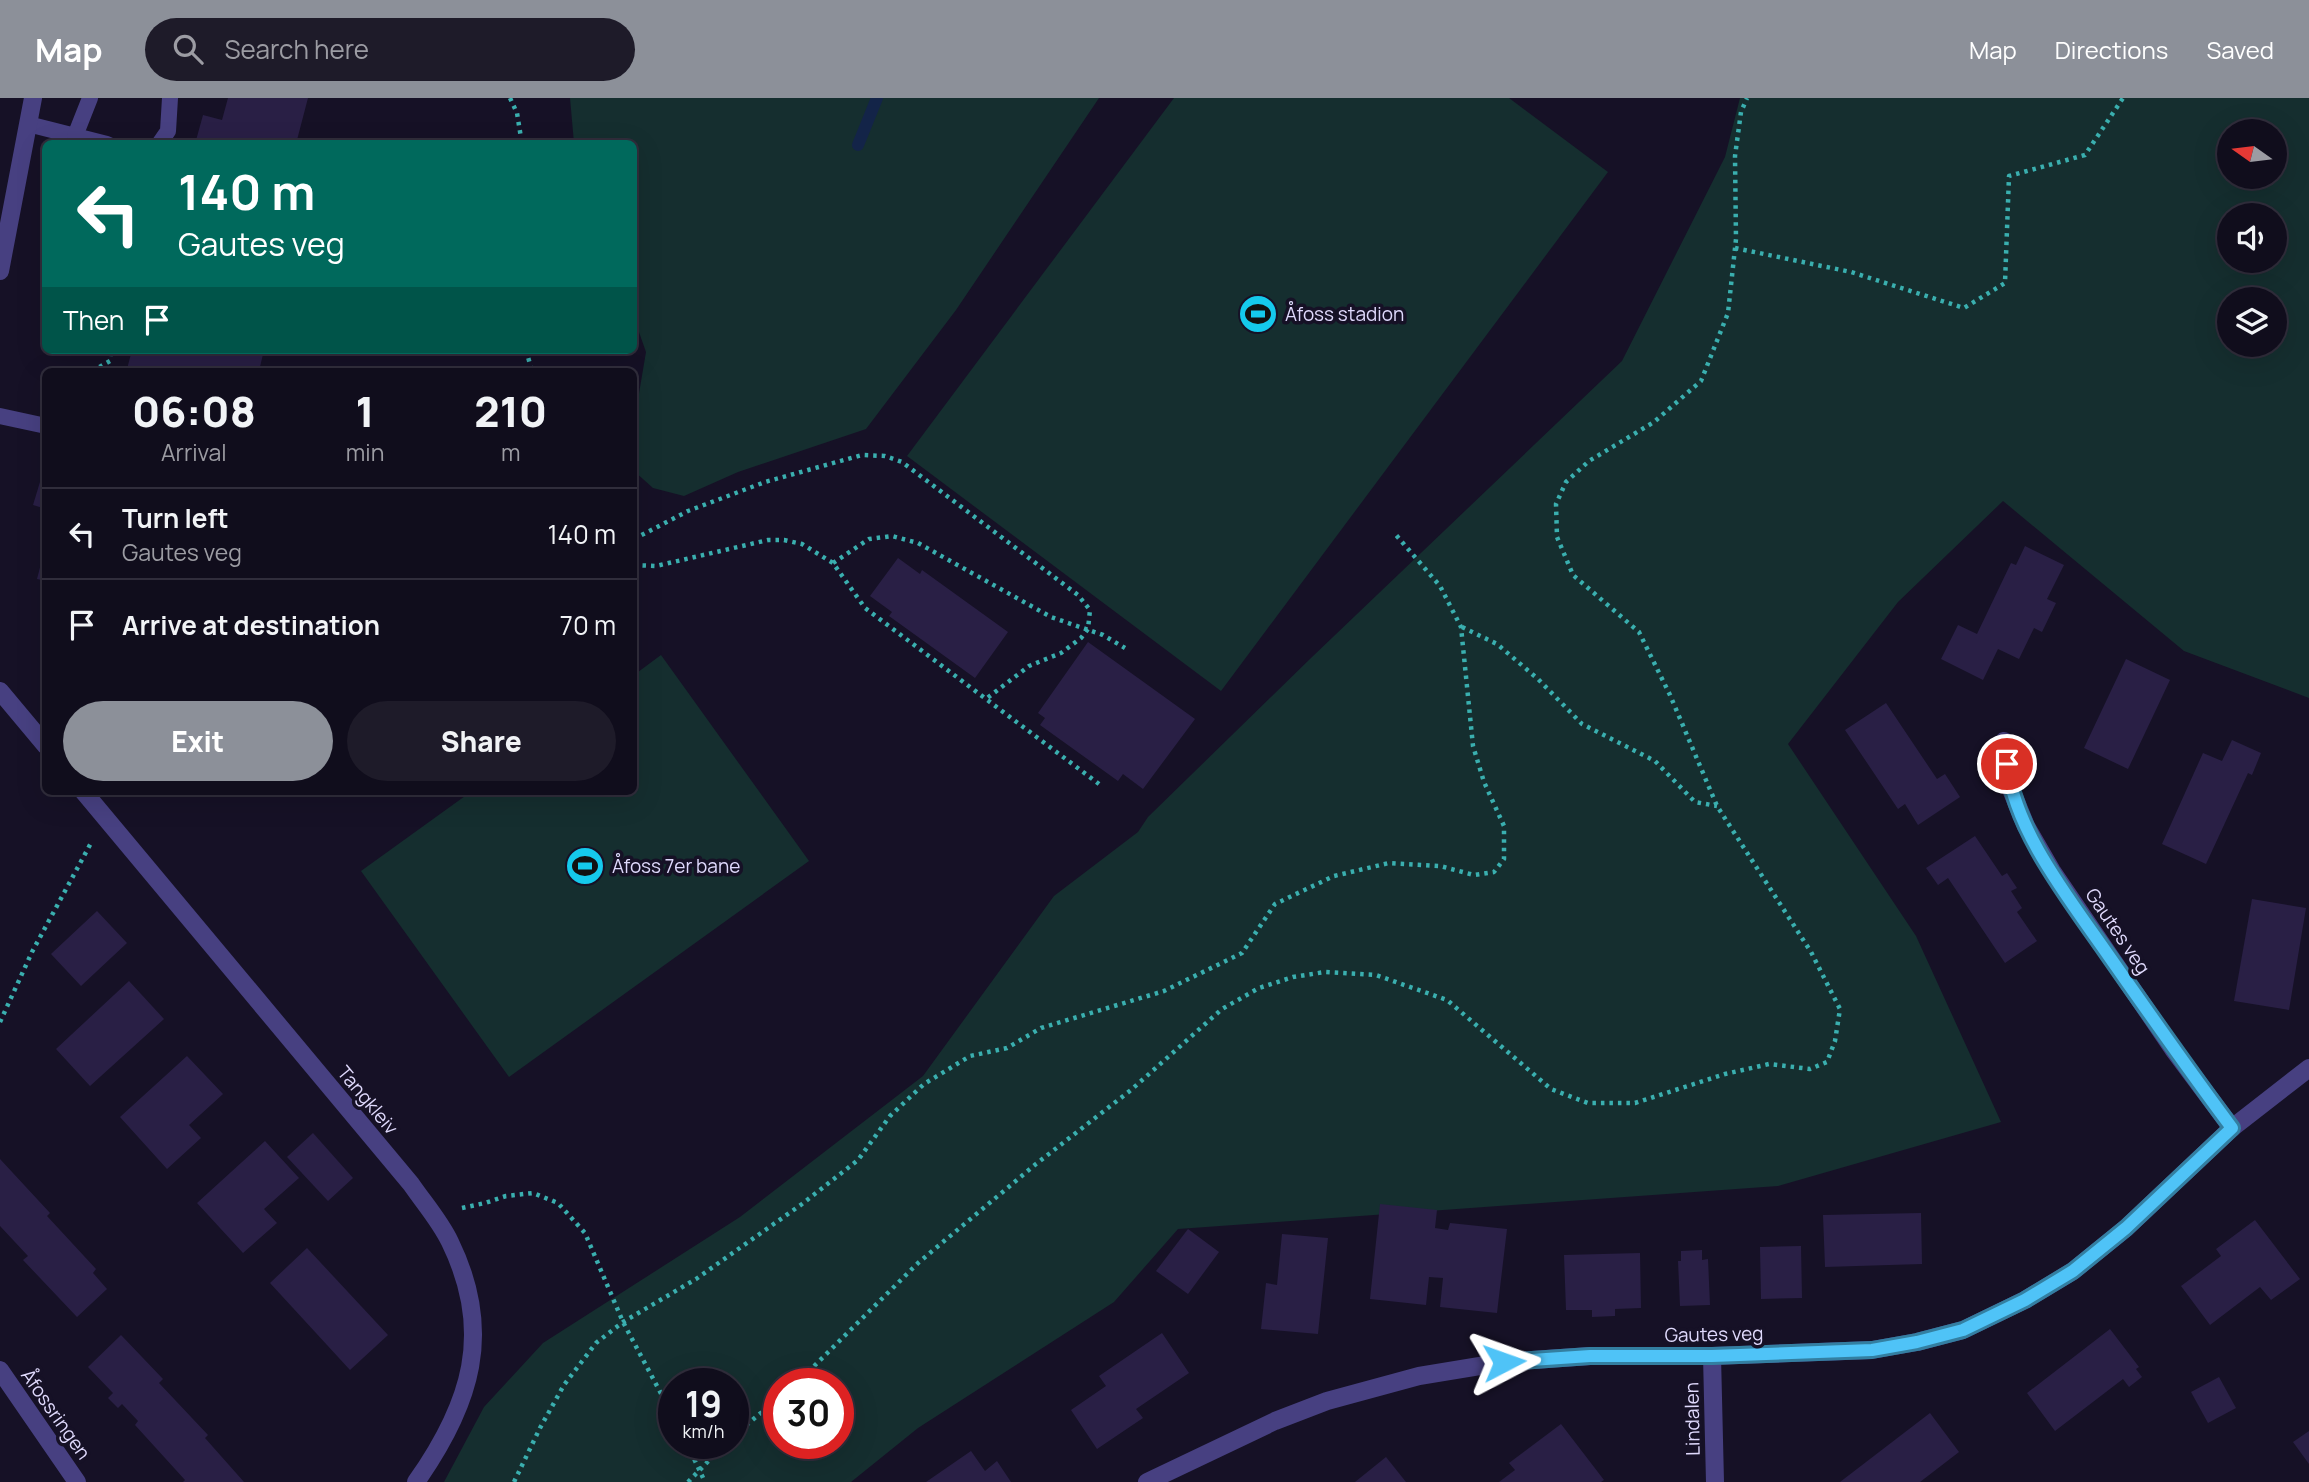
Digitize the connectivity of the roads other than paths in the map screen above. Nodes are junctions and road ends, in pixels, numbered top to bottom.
1 (33, 98) edge
2 (90, 98) edge
3 (170, 98) edge
4 (28, 124) junction
5 (75, 136) junction
6 (91, 140) edge
7 (162, 140) edge
8 (0, 271) edge
9 (0, 416) edge
10 (42, 425) edge
11 (0, 691) edge
12 (42, 741) edge
13 (2004, 741) dead end
14 (86, 795) edge
15 (2309, 1068) edge
16 (2232, 1128) junction
17 (1712, 1356) junction
18 (0, 1370) edge
19 (77, 1482) edge
20 (416, 1482) edge
21 (1147, 1482) edge
22 (1715, 1482) edge

1 - 4 street
2 - 5 lane
3 - 7 lane
4 - 5 lane
4 - 8 street
5 - 6 lane
9 - 10 lane
11 - 12 street
13 - 16 street, Gautes veg
14 - 20 street, Tangkleiv
15 - 16 street, Gautes veg
16 - 17 street, Gautes veg
17 - 21 street, Gautes veg
17 - 22 street, Lindalen
18 - 19 street, Åfossringen

